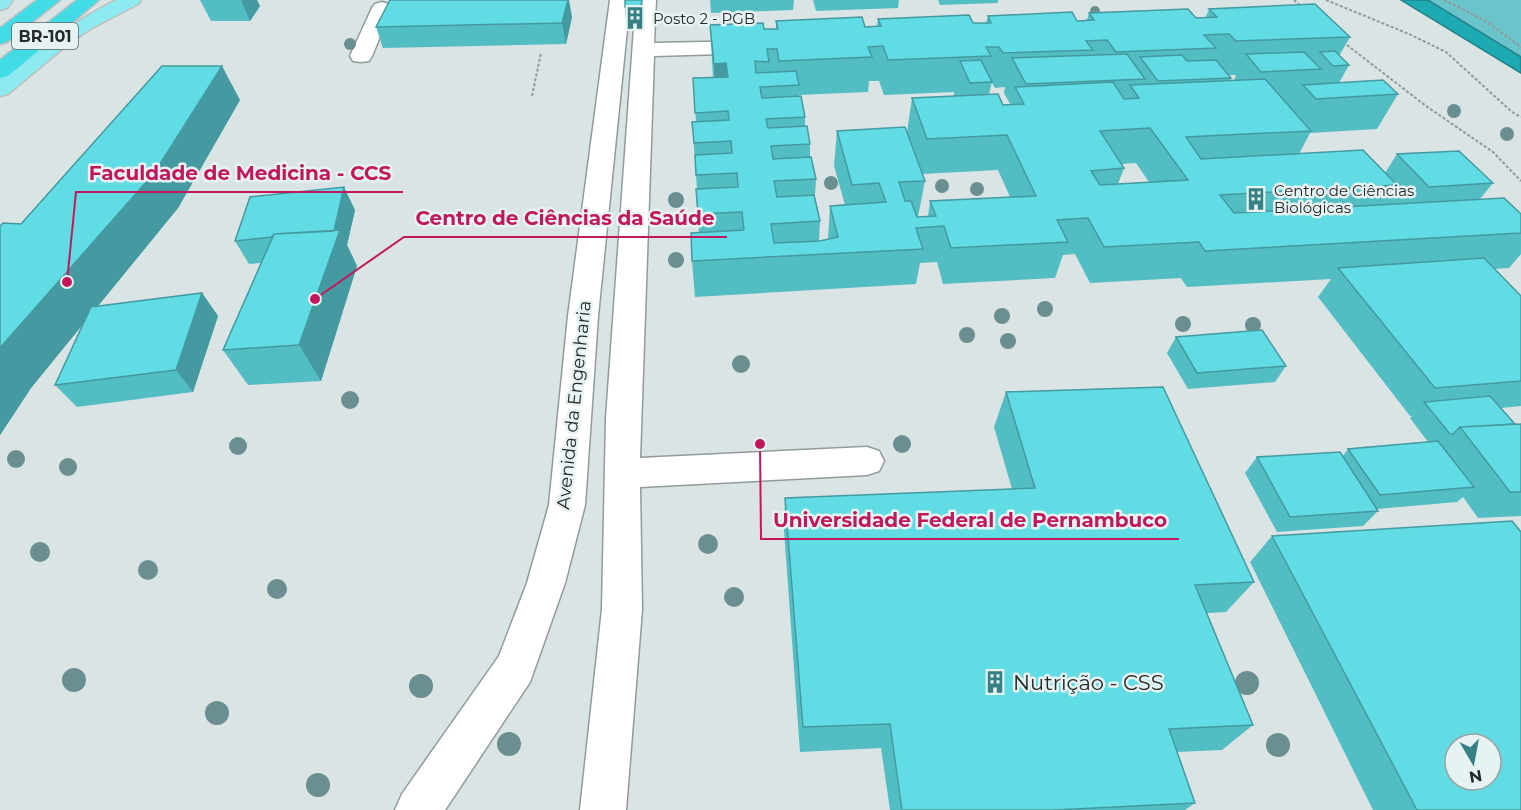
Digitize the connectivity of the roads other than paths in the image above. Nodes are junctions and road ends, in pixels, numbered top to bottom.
1 (3, 0) edge
2 (50, 0) edge
3 (88, 0) edge
4 (131, 0) edge
5 (620, 0) edge
6 (646, 0) edge
7 (0, 4) edge
8 (382, 8) dead end
9 (0, 38) edge
10 (775, 46) edge
11 (644, 50) junction
12 (361, 56) dead end
13 (0, 70) edge
14 (0, 89) edge
15 (867, 461) dead end
16 (623, 473) junction
17 (418, 810) edge
18 (603, 810) edge

1 - 7 main road
2 - 9 highway, BR-101
3 - 13 highway, BR-101
4 - 14 main road
5 - 17 street, Avenida da Engenharia
6 - 11 street
8 - 12 street
10 - 11 street
11 - 16 street
15 - 16 street
16 - 18 street

